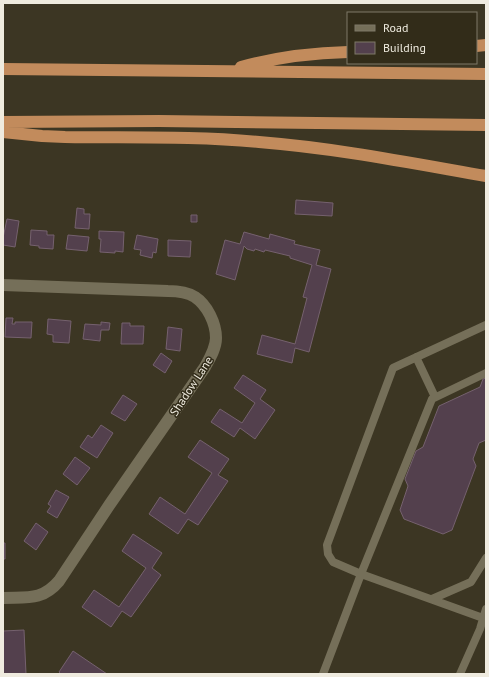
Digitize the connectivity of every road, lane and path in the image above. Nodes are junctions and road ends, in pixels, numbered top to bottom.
1 (347, 52) edge
2 (3, 69) edge
3 (225, 71) junction
4 (486, 74) edge
5 (3, 122) edge
6 (486, 125) edge
7 (3, 132) edge
8 (486, 176) edge
9 (3, 285) edge
10 (486, 325) edge
11 (416, 357) junction
12 (486, 373) edge
13 (435, 397) junction
14 (486, 560) edge
15 (361, 574) junction
16 (3, 598) edge
17 (432, 600) junction
18 (486, 609) edge
19 (483, 618) junction
20 (323, 674) edge
21 (460, 674) edge

1 - 3 highway
2 - 3 highway
3 - 4 highway
5 - 6 highway
7 - 8 highway
9 - 16 street, Shadow Lane
10 - 11 lane
11 - 13 lane
11 - 15 lane
12 - 13 lane
13 - 15 lane
14 - 17 lane
15 - 17 lane
15 - 20 lane
17 - 19 lane
18 - 19 lane
19 - 21 lane

